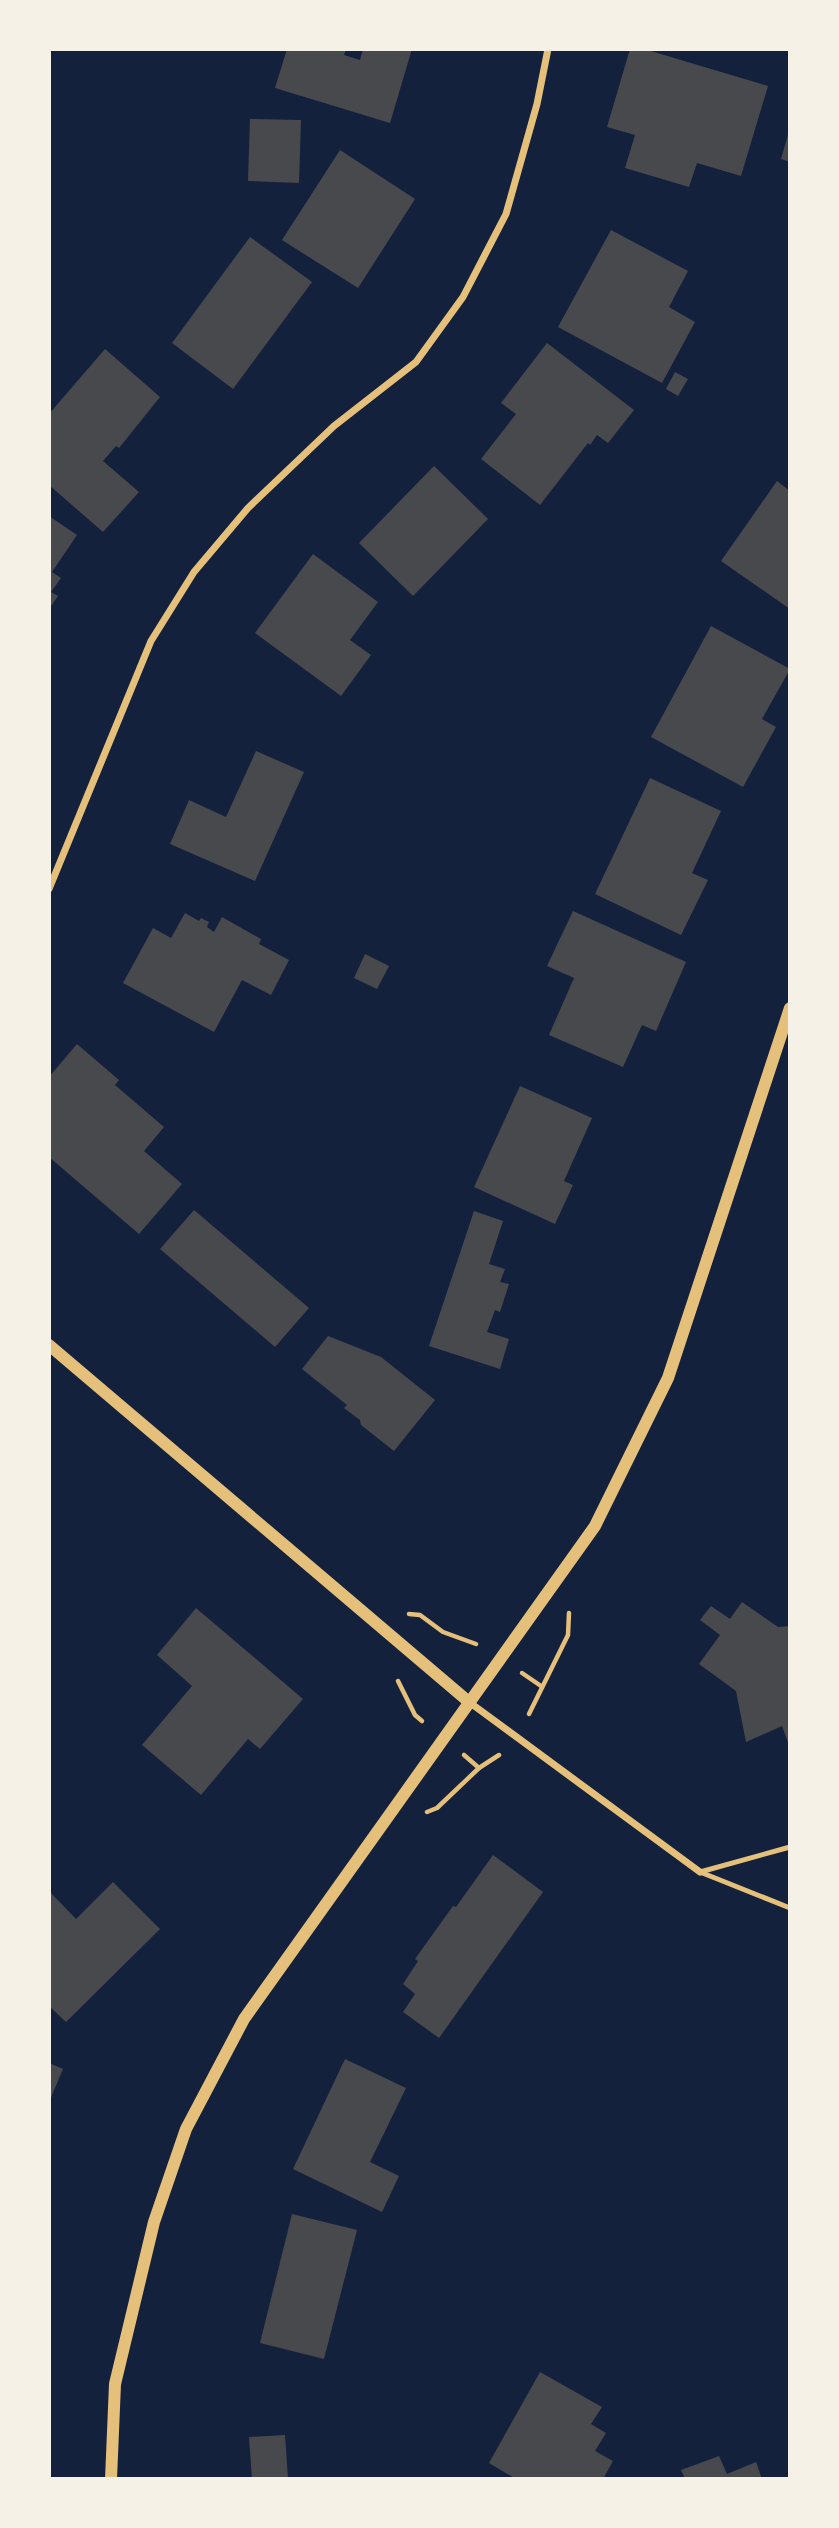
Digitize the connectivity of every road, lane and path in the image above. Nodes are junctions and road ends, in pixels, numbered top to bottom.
1 (548, 49) edge
2 (49, 889) edge
3 (790, 1010) edge
4 (49, 1345) edge
5 (420, 1615) dead end
6 (568, 1635) dead end
7 (481, 1646) dead end
8 (521, 1672) dead end
9 (391, 1674) dead end
10 (541, 1686) junction
11 (469, 1702) junction
12 (415, 1715) dead end
13 (527, 1717) dead end
14 (503, 1752) dead end
15 (462, 1754) dead end
16 (480, 1768) junction
17 (437, 1808) dead end
18 (790, 1847) edge
19 (700, 1872) junction
20 (790, 1908) edge
21 (111, 2479) edge

1 - 2 street
3 - 11 street
4 - 11 street
5 - 7 path
6 - 10 path
8 - 10 path
9 - 12 path
10 - 13 path
11 - 19 street
11 - 21 street
14 - 16 path
15 - 16 path
16 - 17 path
18 - 19 lane
19 - 20 lane

